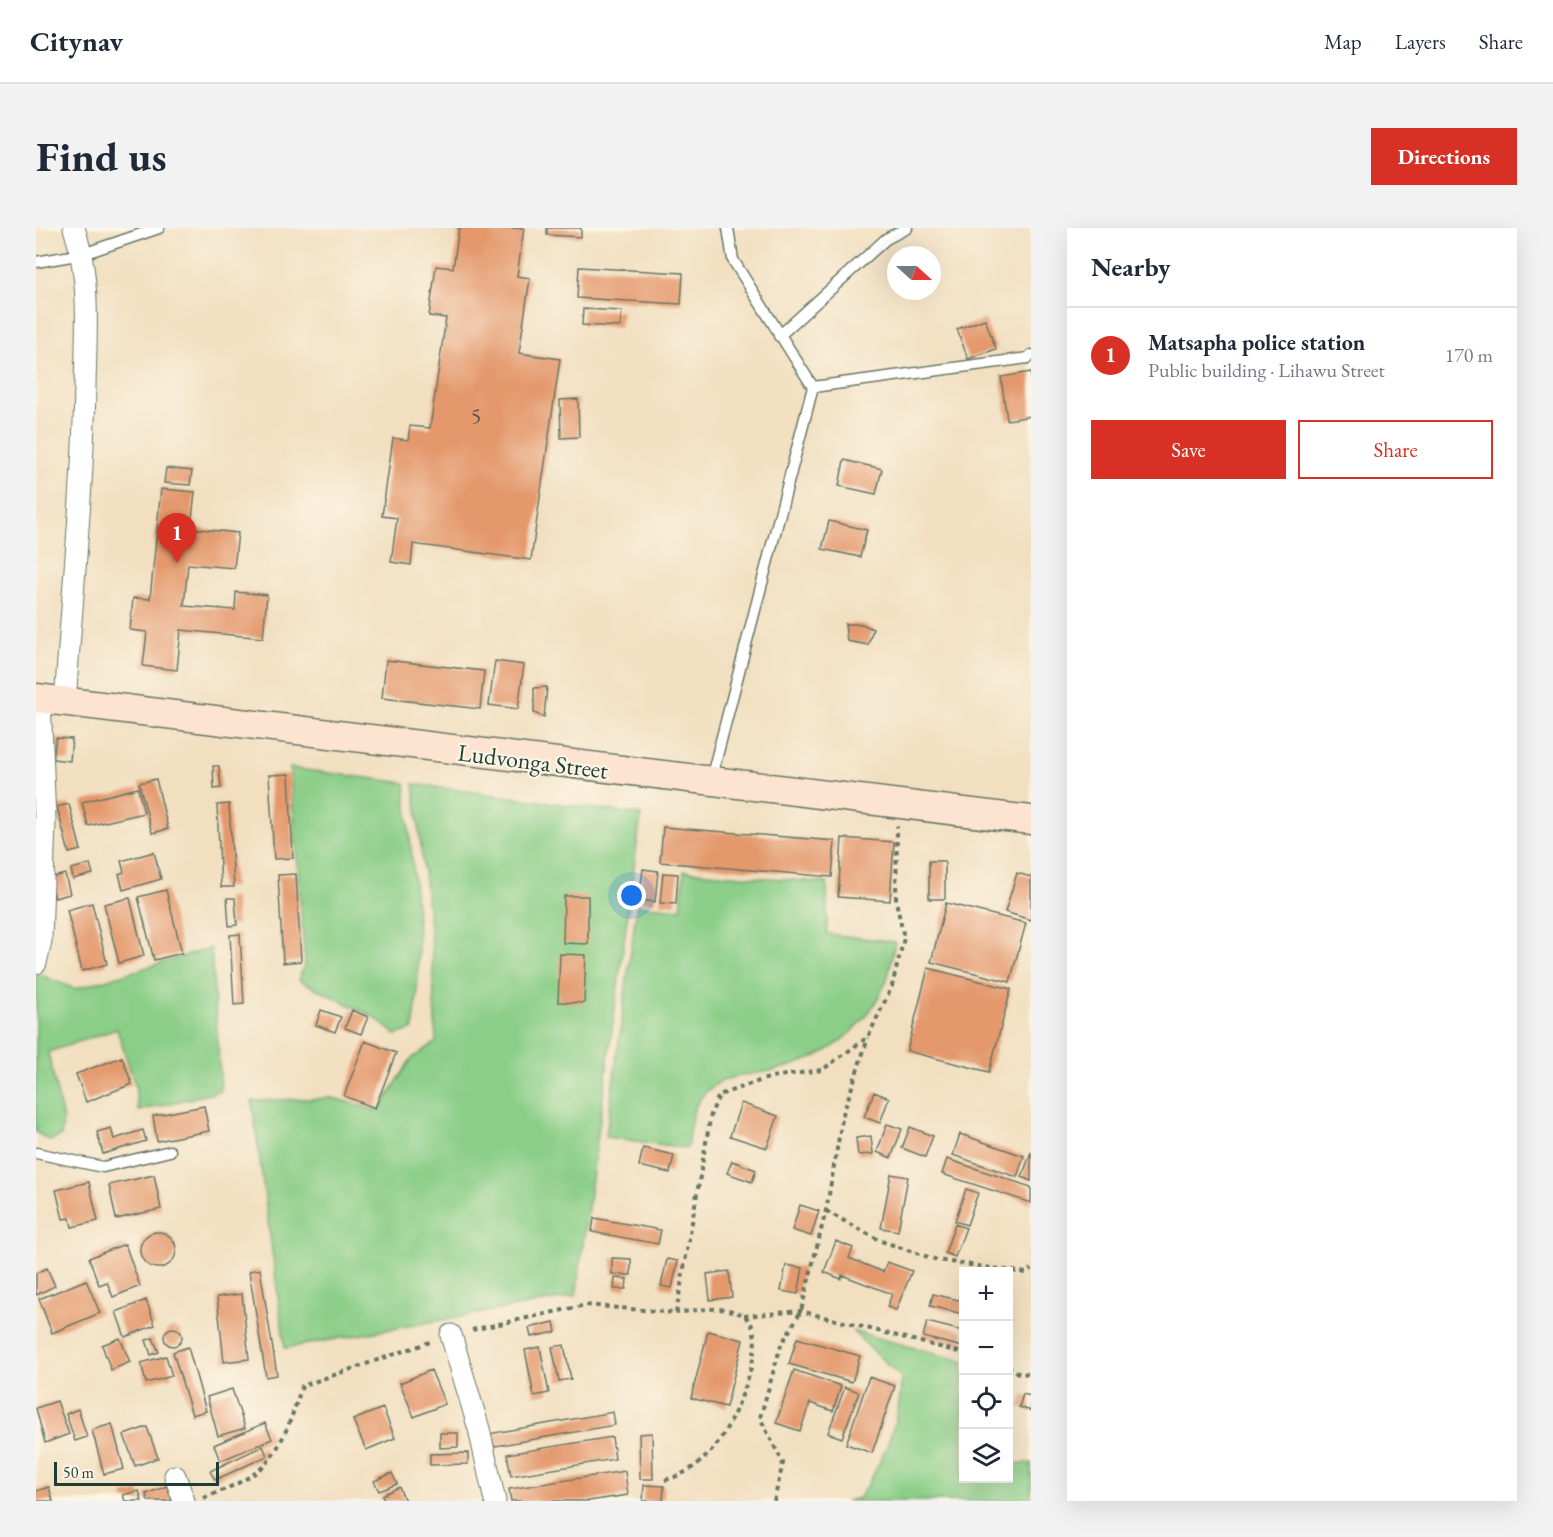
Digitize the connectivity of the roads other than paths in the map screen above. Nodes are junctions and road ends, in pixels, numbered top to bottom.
1 (74, 228) edge
2 (159, 228) edge
3 (728, 228) edge
4 (908, 228) edge
5 (887, 233) edge
6 (82, 254) junction
7 (36, 262) edge
8 (779, 336) junction
9 (1031, 355) edge
10 (813, 387) junction
11 (47, 700) edge
12 (710, 782) junction
13 (1031, 820) edge
14 (36, 963) edge
15 (170, 1151) dead end
16 (36, 1153) edge
17 (451, 1335) road end
18 (175, 1476) dead end
19 (184, 1501) edge
20 (495, 1501) edge

1 - 6 street
2 - 6 lane
3 - 8 lane
4 - 5 lane
5 - 8 lane
6 - 7 lane
6 - 11 street
8 - 10 lane
9 - 10 lane
10 - 12 lane
11 - 12 street, Ludvonga Street
11 - 14 street
12 - 13 street, Ludvonga Street
15 - 16 lane
17 - 20 street
18 - 19 street

